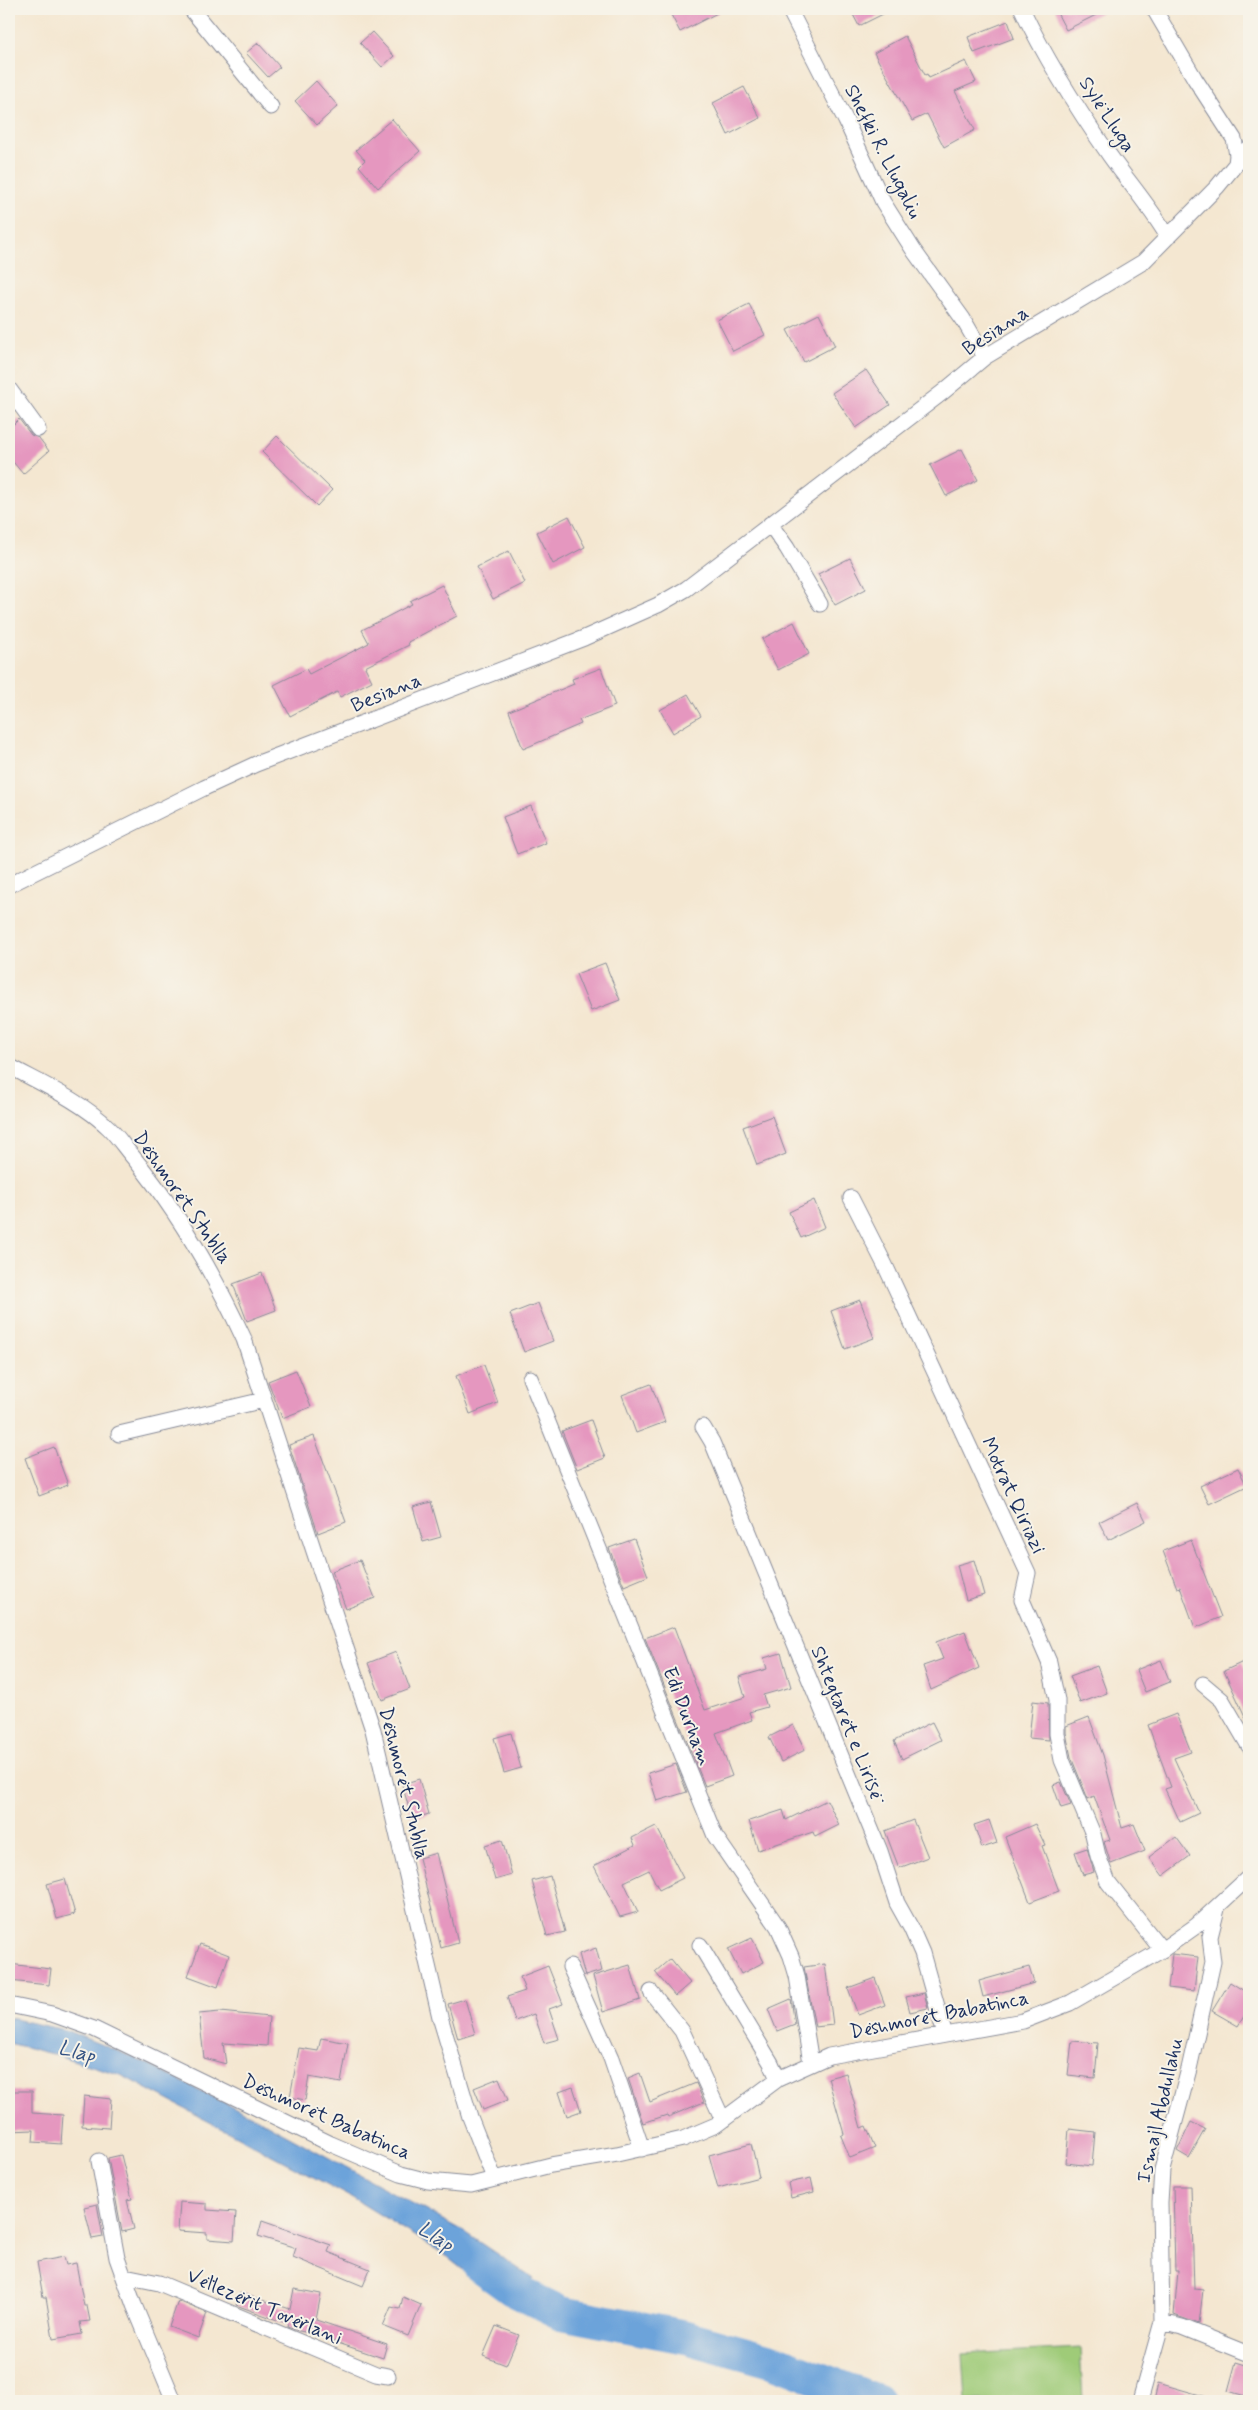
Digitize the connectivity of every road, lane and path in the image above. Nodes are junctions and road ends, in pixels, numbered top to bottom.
1 (191, 9) edge
2 (789, 9) edge
3 (1022, 9) edge
4 (1154, 9) edge
5 (271, 107) dead end
6 (1249, 148) edge
7 (1236, 164) junction
8 (1168, 237) junction
9 (985, 357) junction
10 (9, 389) edge
11 (38, 429) dead end
12 (770, 524) junction
13 (820, 604) dead end
14 (9, 885) edge
15 (9, 1066) edge
16 (851, 1198) dead end
17 (530, 1378) dead end
18 (264, 1400) junction
19 (703, 1428) dead end
20 (118, 1434) dead end
21 (1203, 1684) dead end
22 (1249, 1746) edge
23 (1249, 1877) edge
24 (1217, 1909) junction
25 (700, 1944) dead end
26 (1162, 1950) junction
27 (570, 1967) dead end
28 (651, 1992) dead end
29 (9, 2005) edge
30 (945, 2035) junction
31 (811, 2063) junction
32 (778, 2079) junction
33 (723, 2120) junction
34 (642, 2149) junction
35 (99, 2161) dead end
36 (494, 2178) junction
37 (125, 2276) junction
38 (1162, 2322) junction
39 (1249, 2354) edge
40 (388, 2376) dead end
41 (174, 2401) edge
42 (1140, 2401) edge

1 - 5 street
2 - 9 street, Shefki R. Llugaliu
3 - 8 street, Sylë Lluga
4 - 7 street
6 - 7 street, Besiana
7 - 8 street, Besiana
8 - 9 street, Besiana
9 - 12 street, Besiana
10 - 11 street
12 - 13 street
12 - 14 street, Besiana
15 - 18 street, Dëshmorët Stublla
16 - 26 street, Motrat Qiriazi
17 - 31 street, Edi Durham
18 - 20 street
18 - 36 street, Dëshmorët Stublla
19 - 30 street, Shtegtarët e Lirisë
21 - 22 street
23 - 24 street, Dëshmorët Babatinca
24 - 26 street, Dëshmorët Babatinca
24 - 38 street, Ismajl Abdullahu
25 - 32 street
26 - 30 street, Dëshmorët Babatinca
27 - 34 street
28 - 33 street
29 - 36 street, Dëshmorët Babatinca
30 - 31 street, Dëshmorët Babatinca
31 - 32 street, Dëshmorët Babatinca
32 - 33 street, Dëshmorët Babatinca
33 - 34 street, Dëshmorët Babatinca
34 - 36 street, Dëshmorët Babatinca
35 - 37 street
37 - 40 street, Vëllezërit Tovërlani
37 - 41 street
38 - 39 street
38 - 42 street, Ismajl Abdullahu

